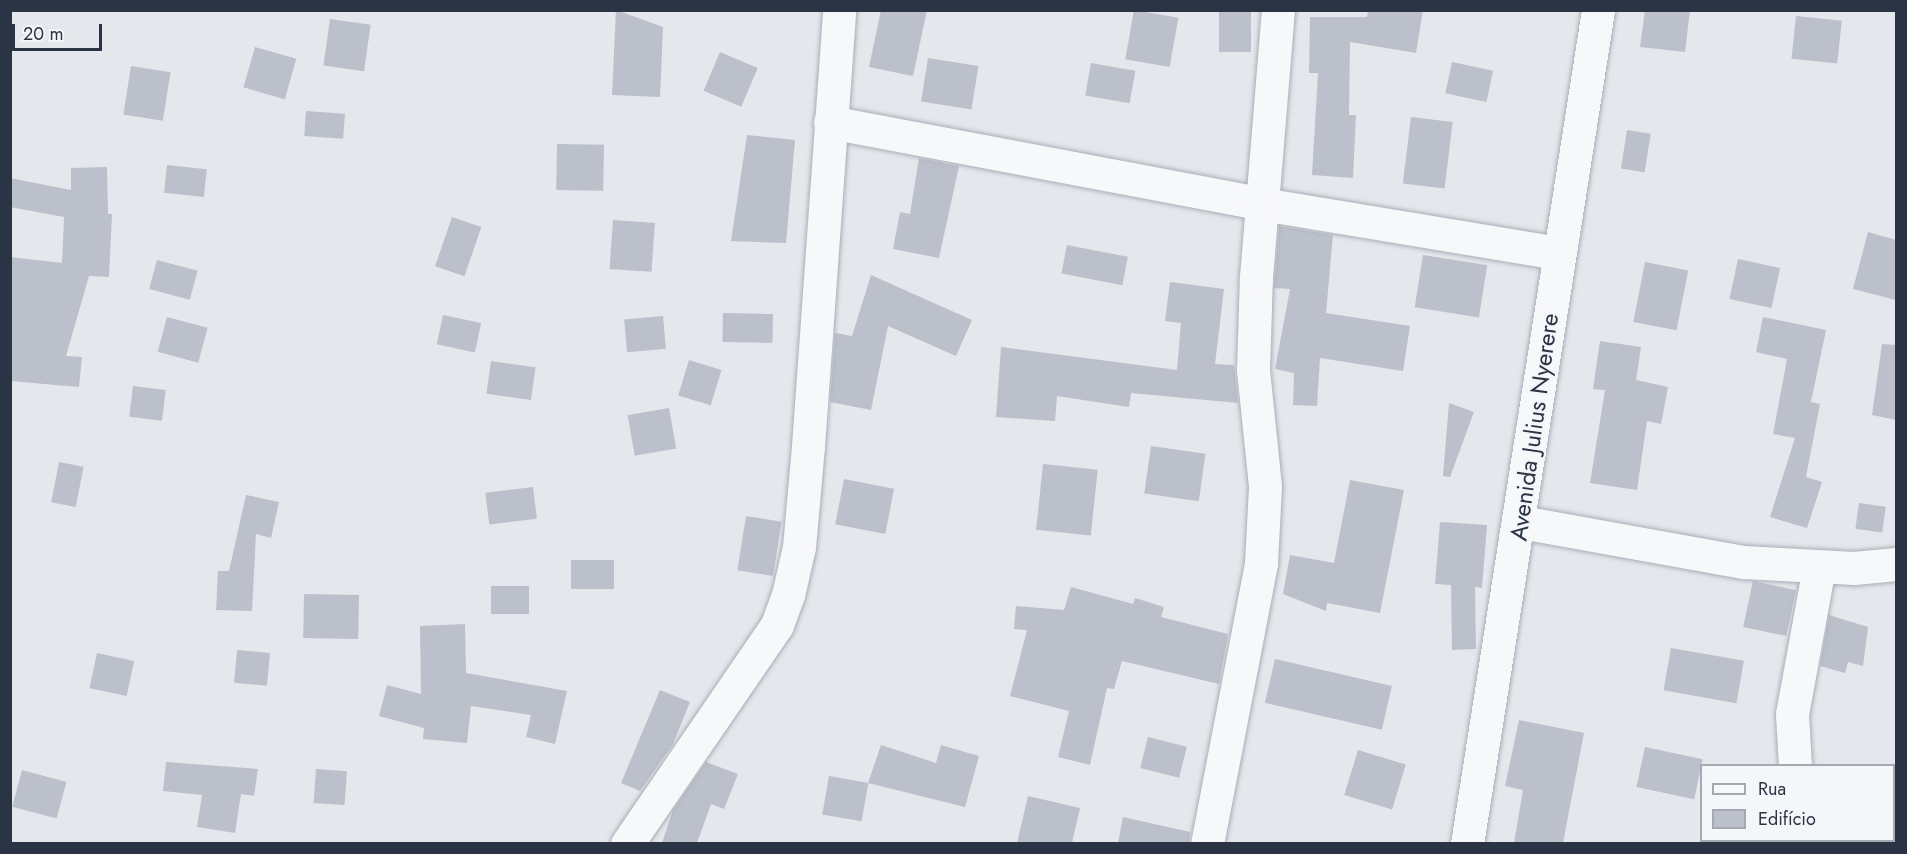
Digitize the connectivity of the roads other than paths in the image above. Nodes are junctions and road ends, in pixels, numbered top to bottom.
1 (839, 10) edge
2 (1278, 10) edge
3 (1598, 10) edge
4 (830, 122) junction
5 (1263, 204) junction
6 (1558, 253) junction
7 (1521, 522) junction
8 (1896, 564) edge
9 (1819, 567) junction
10 (1795, 764) edge
11 (627, 843) edge
12 (1207, 843) edge
13 (1467, 843) edge

1 - 4 street
2 - 5 street
3 - 6 street, Avenida Julius Nyerere
4 - 5 street
4 - 11 street
5 - 6 street
5 - 12 street
6 - 7 street, Avenida Julius Nyerere
7 - 9 street
7 - 13 street, Avenida Julius Nyerere
8 - 9 street
9 - 10 street

